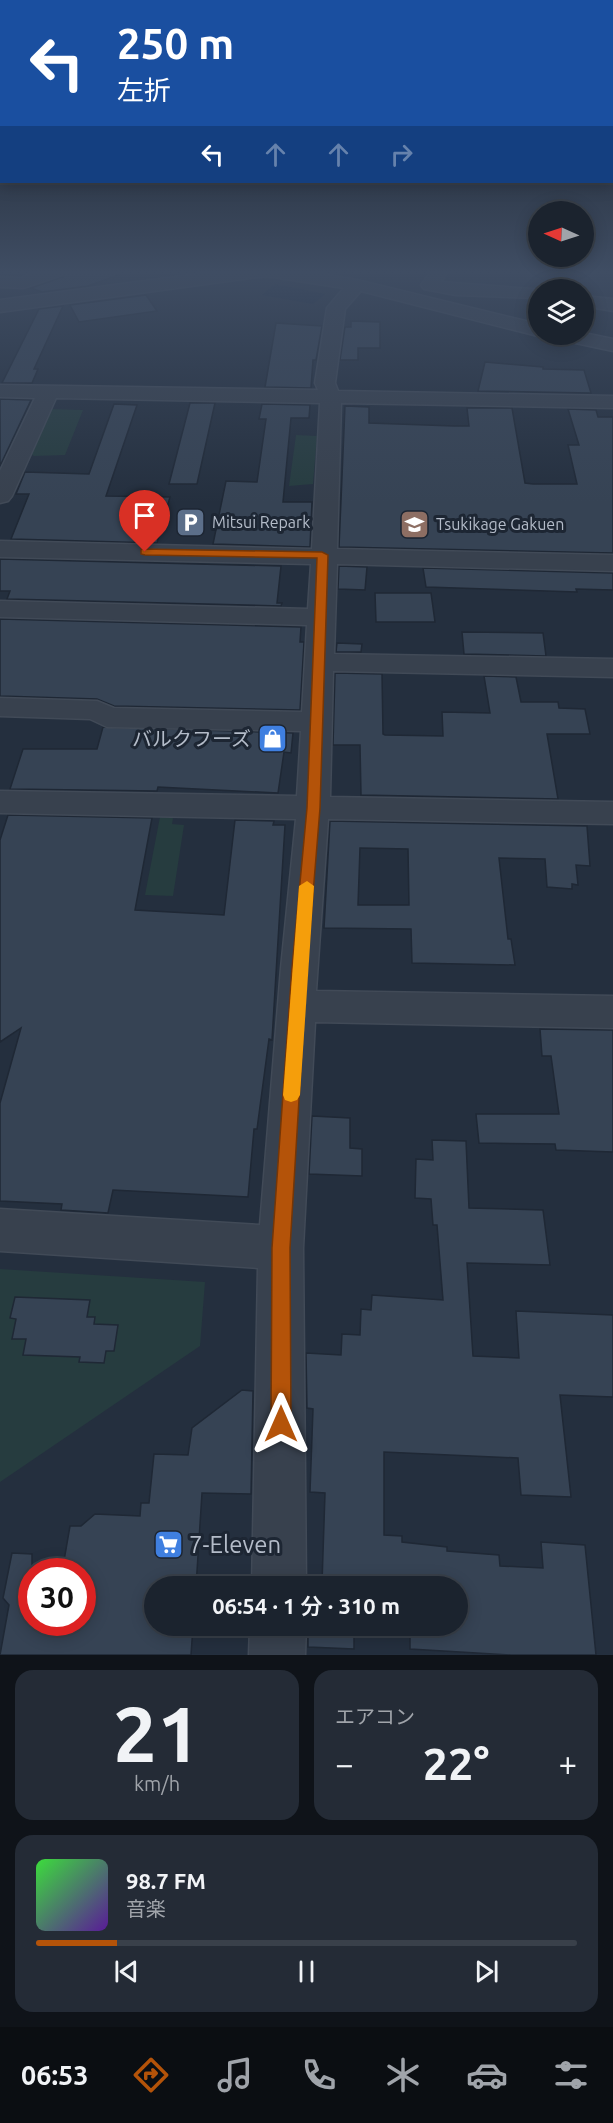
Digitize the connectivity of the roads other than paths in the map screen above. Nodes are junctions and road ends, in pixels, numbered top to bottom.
1 (330, 348) edge
2 (0, 391) edge
3 (48, 392) junction
4 (331, 398) junction
5 (613, 402) edge
6 (0, 496) edge
7 (0, 549) edge
8 (322, 555) junction
9 (613, 563) edge
10 (0, 609) edge
11 (320, 617) junction
12 (318, 662) junction
13 (613, 668) edge
14 (0, 707) edge
15 (316, 722) junction
16 (0, 802) edge
17 (314, 808) junction
18 (613, 813) edge
19 (297, 1006) junction
20 (613, 1012) edge
21 (0, 1230) edge
22 (281, 1248) junction
23 (279, 1576) edge
24 (278, 1636) edge
25 (277, 1655) edge

1 - 4 street
2 - 3 street
3 - 4 street
3 - 6 street
4 - 5 street
4 - 8 street
7 - 8 street
8 - 9 street
8 - 11 street
10 - 11 street
11 - 12 street
12 - 13 street
12 - 15 street
14 - 15 street
15 - 17 street
16 - 17 street
17 - 18 street
17 - 19 street
19 - 20 street
19 - 22 street
21 - 22 street
22 - 23 street
24 - 25 street

